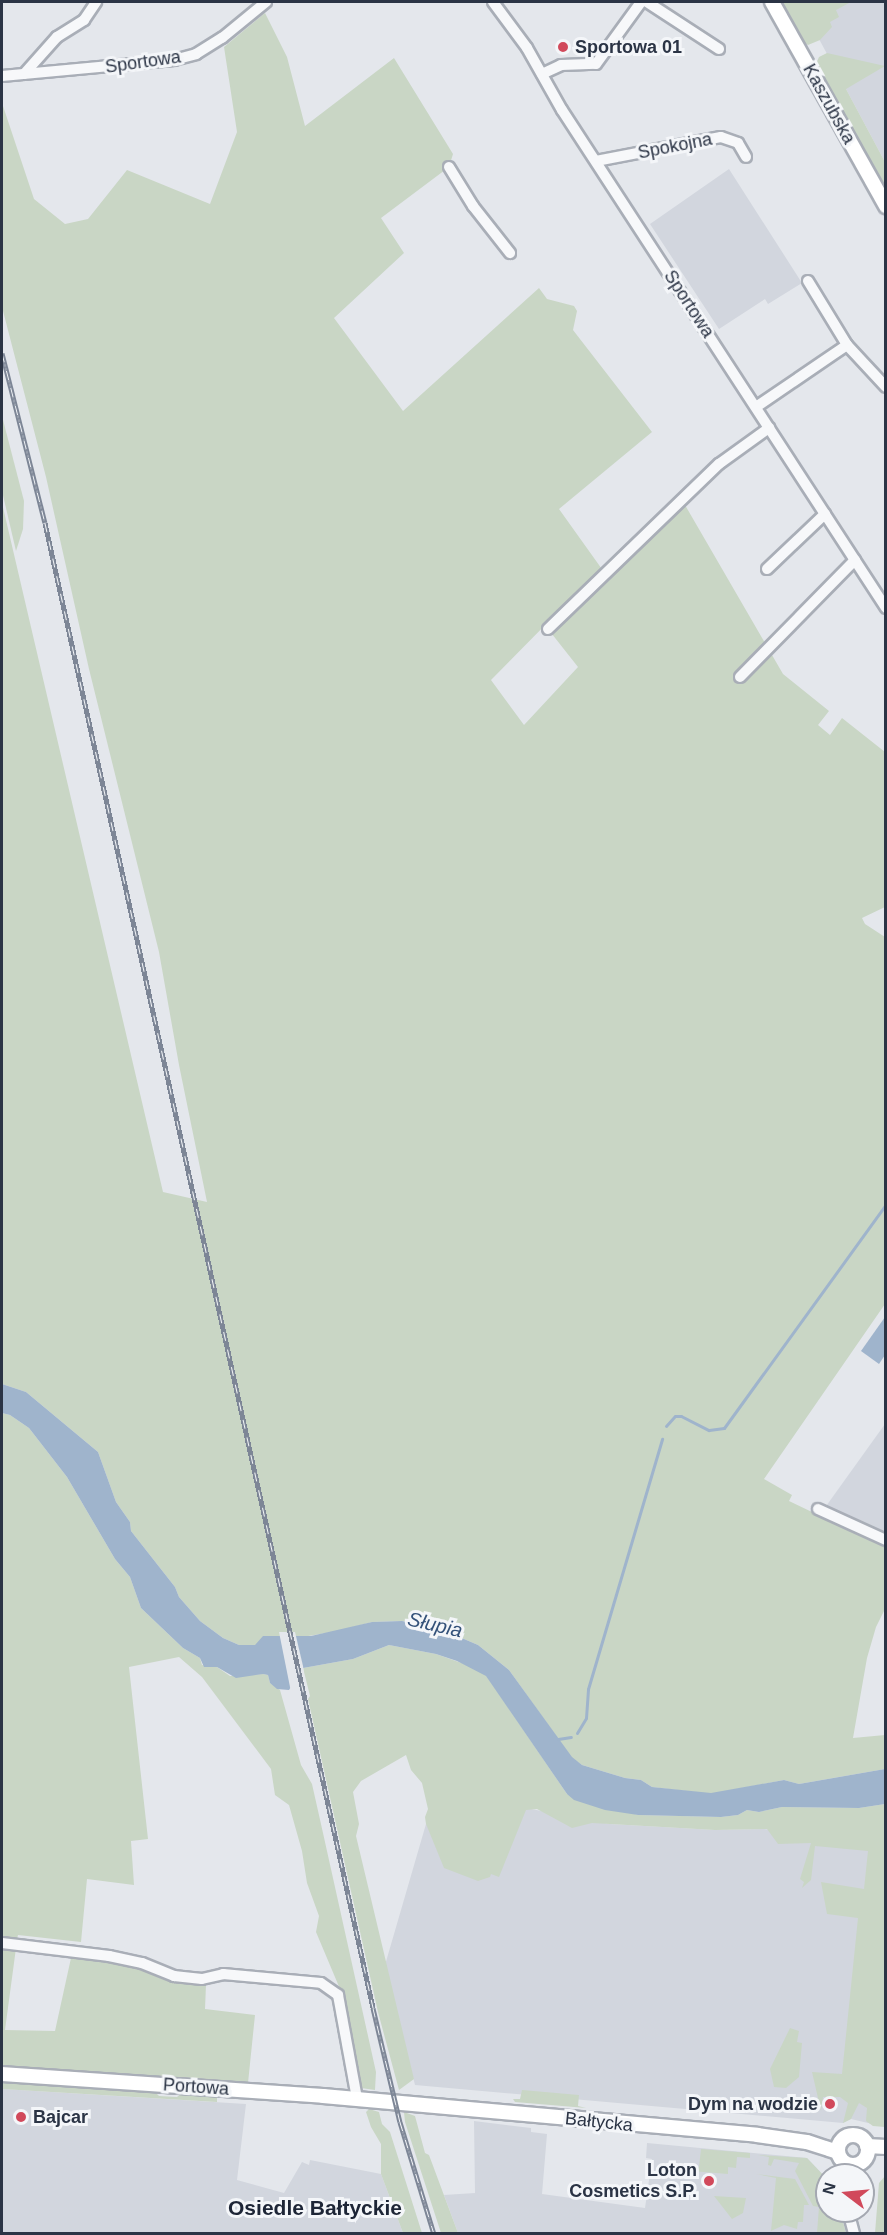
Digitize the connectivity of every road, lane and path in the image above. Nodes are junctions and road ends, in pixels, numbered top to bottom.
1 (96, 2) edge
2 (266, 2) edge
3 (492, 2) edge
4 (641, 2) edge
5 (647, 2) edge
6 (772, 2) edge
7 (718, 49) dead end
8 (24, 74) junction
9 (542, 74) junction
10 (2, 76) edge
11 (746, 157) dead end
12 (596, 161) junction
13 (449, 167) dead end
14 (885, 206) edge
15 (510, 254) dead end
16 (808, 280) dead end
17 (847, 345) junction
18 (885, 387) edge
19 (756, 407) junction
20 (769, 428) junction
21 (825, 514) junction
22 (855, 560) junction
23 (767, 569) dead end
24 (885, 608) edge
25 (548, 629) dead end
26 (740, 677) dead end
27 (818, 1509) dead end
28 (885, 1540) edge
29 (2, 1943) edge
30 (2, 2074) edge
31 (357, 2099) junction
32 (390, 2102) joint
33 (885, 2147) edge
34 (867, 2150) junction
35 (885, 2153) edge
36 (845, 2162) edge

1 - 8 street
2 - 8 street, Sportowa
3 - 9 street, Sportowa
4 - 9 street
5 - 7 street
6 - 14 main road, Kaszubska
8 - 10 street, Sportowa
9 - 12 street, Sportowa
11 - 12 street, Spokojna
12 - 19 street, Sportowa
13 - 15 street
16 - 17 street
17 - 18 street
17 - 19 street
19 - 20 street, Sportowa
20 - 21 street, Sportowa
20 - 25 street
21 - 22 street, Sportowa
21 - 23 street
22 - 24 street, Sportowa
22 - 26 street
27 - 28 street
29 - 31 street
30 - 31 main road, Portowa
31 - 32 main road, Portowa
32 - 36 main road, Bałtycka
33 - 34 main road
34 - 35 main road
34 - 36 main road
34 - 36 main road, Bałtycka

